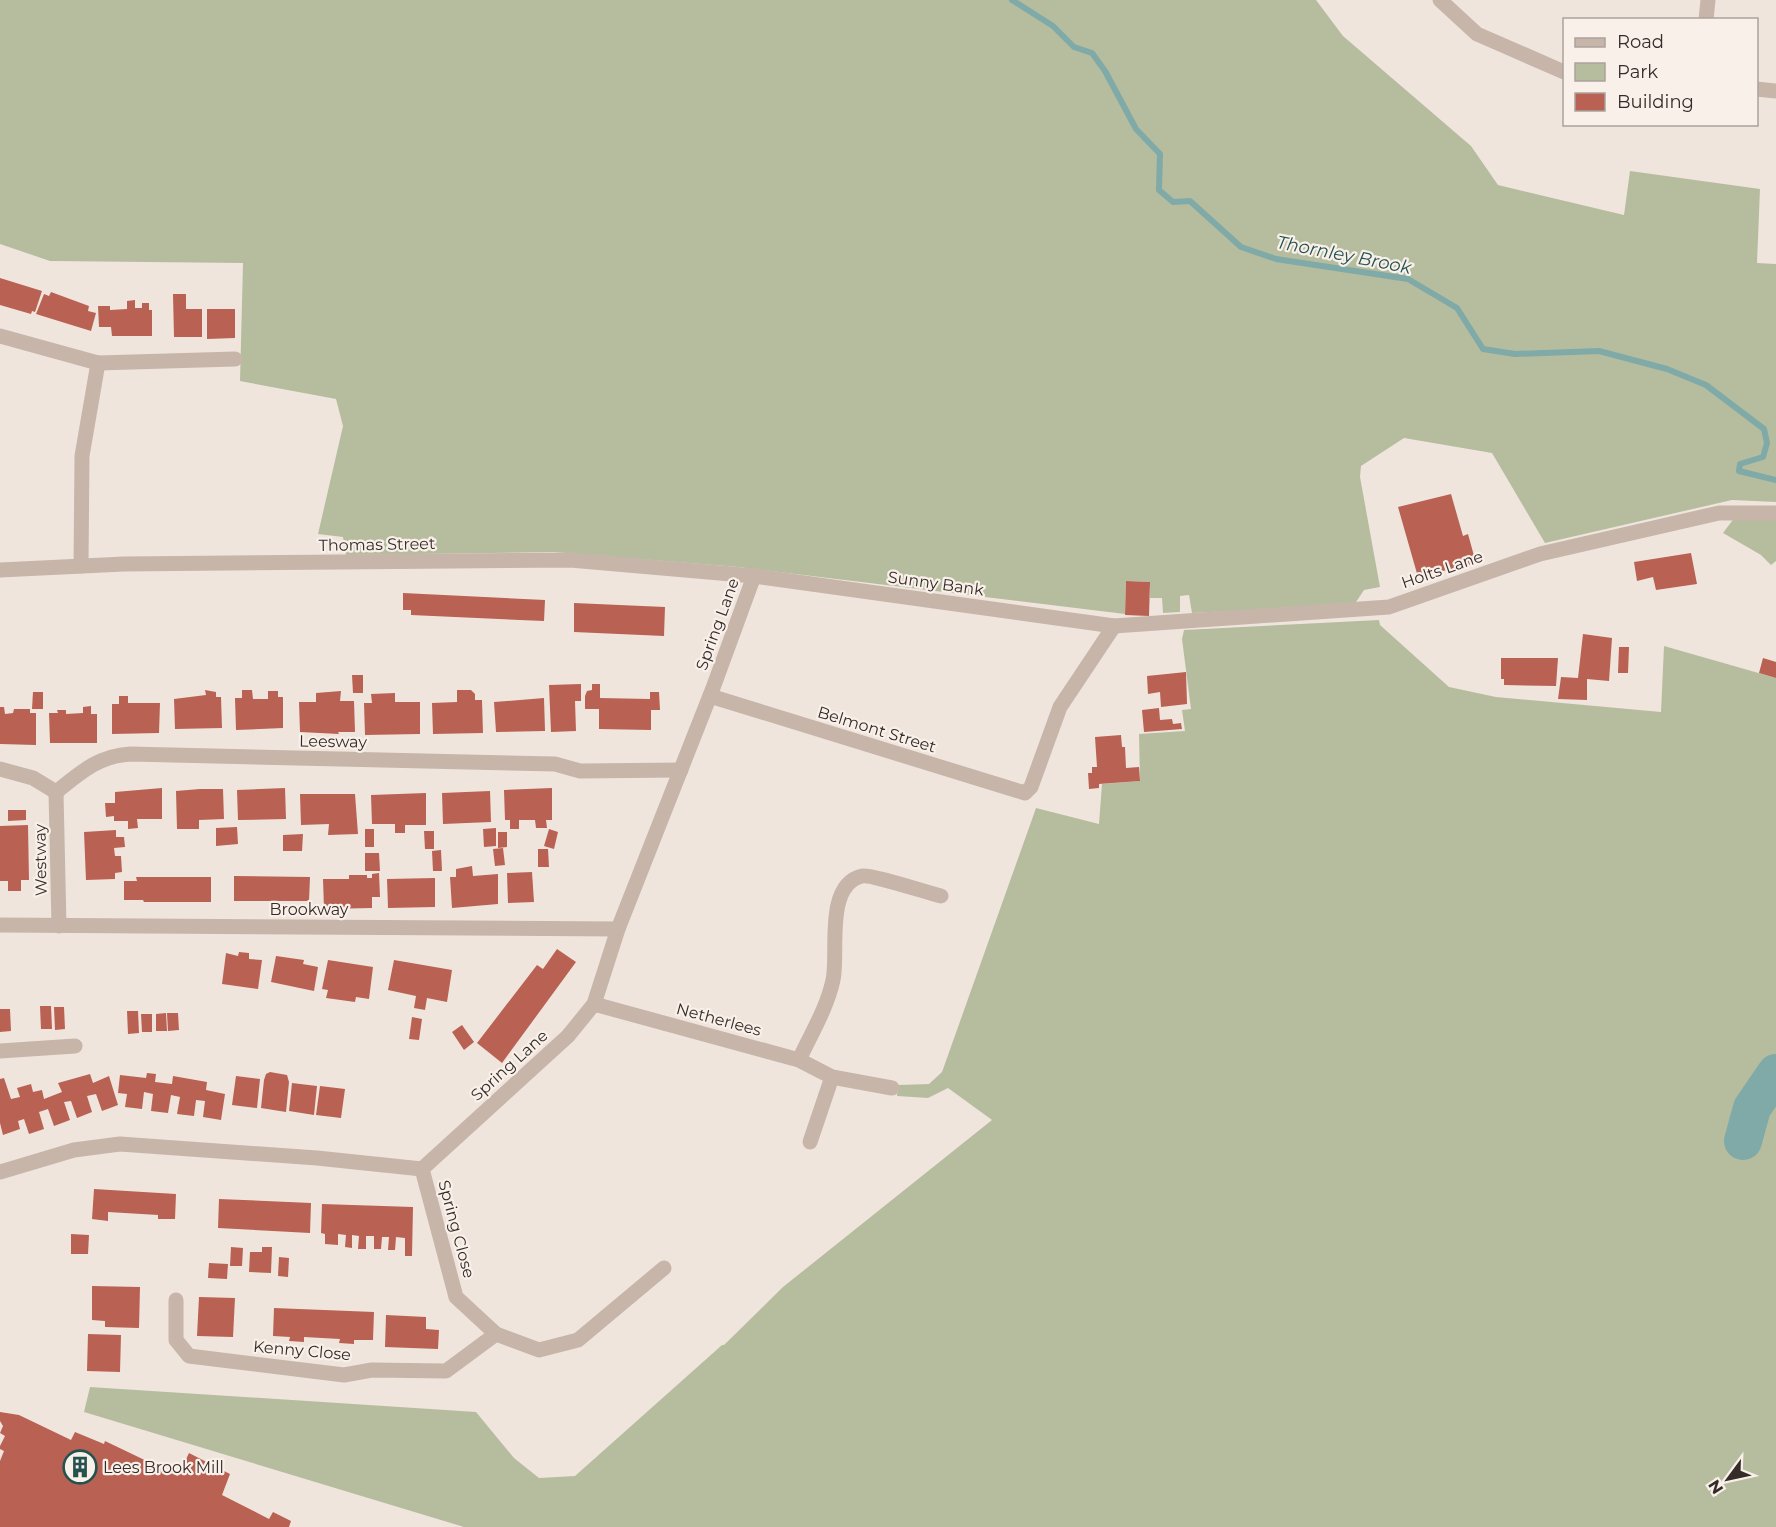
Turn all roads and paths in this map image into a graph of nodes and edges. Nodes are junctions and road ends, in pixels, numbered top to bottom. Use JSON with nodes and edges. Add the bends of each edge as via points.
{"nodes":[{"id":1,"x":1440,"y":0,"type":"edge"},
{"id":2,"x":1708,"y":0,"type":"edge"},
{"id":3,"x":1706,"y":18,"type":"edge"},
{"id":4,"x":1563,"y":72,"type":"edge"},
{"id":5,"x":1758,"y":89,"type":"edge"},
{"id":6,"x":1776,"y":91,"type":"edge"},
{"id":7,"x":0,"y":336,"type":"edge"},
{"id":8,"x":235,"y":359,"type":"dead end"},
{"id":9,"x":98,"y":363,"type":"junction"},
{"id":10,"x":1776,"y":513,"type":"edge"},
{"id":11,"x":81,"y":567,"type":"junction"},
{"id":12,"x":0,"y":570,"type":"edge"},
{"id":13,"x":754,"y":576,"type":"junction"},
{"id":14,"x":1114,"y":626,"type":"junction"},
{"id":15,"x":710,"y":696,"type":"junction"},
{"id":16,"x":0,"y":770,"type":"edge"},
{"id":17,"x":681,"y":770,"type":"junction"},
{"id":18,"x":56,"y":792,"type":"junction"},
{"id":19,"x":941,"y":896,"type":"dead end"},
{"id":20,"x":0,"y":925,"type":"edge"},
{"id":21,"x":59,"y":926,"type":"junction"},
{"id":22,"x":618,"y":929,"type":"junction"},
{"id":23,"x":594,"y":1004,"type":"junction"},
{"id":24,"x":75,"y":1046,"type":"dead end"},
{"id":25,"x":0,"y":1051,"type":"edge"},
{"id":26,"x":799,"y":1060,"type":"junction"},
{"id":27,"x":832,"y":1077,"type":"junction"},
{"id":28,"x":891,"y":1088,"type":"dead end"},
{"id":29,"x":810,"y":1142,"type":"dead end"},
{"id":30,"x":422,"y":1169,"type":"junction"},
{"id":31,"x":0,"y":1172,"type":"edge"},
{"id":32,"x":664,"y":1268,"type":"dead end"},
{"id":33,"x":176,"y":1300,"type":"dead end"},
{"id":34,"x":496,"y":1334,"type":"junction"}],
"edges":[{"from":1,"to":4,"type":"street","via":[[1477,34]]},
{"from":2,"to":3,"type":"street"},
{"from":5,"to":6,"type":"street"},
{"from":7,"to":9,"type":"street"},
{"from":8,"to":9,"type":"street"},
{"from":9,"to":11,"type":"street","via":[[82,456]]},
{"from":10,"to":14,"type":"street","name":"Holts Lane","via":[[1719,513],[1540,554],[1389,607]]},
{"from":11,"to":12,"type":"street","name":"Thomas Street"},
{"from":11,"to":13,"type":"street","name":"Thomas Street","via":[[570,560]]},
{"from":13,"to":14,"type":"street","name":"Sunny Bank"},
{"from":13,"to":15,"type":"street","name":"Spring Lane"},
{"from":14,"to":15,"type":"street","name":"Belmont Street","via":[[1060,707],[1031,787],[1025,793]]},
{"from":15,"to":17,"type":"street","name":"Spring Lane"},
{"from":16,"to":18,"type":"street","via":[[33,778]]},
{"from":17,"to":18,"type":"street","name":"Leesway","via":[[580,771],[555,764],[130,754],[103,759]]},
{"from":17,"to":22,"type":"street","name":"Spring Lane"},
{"from":18,"to":21,"type":"street","name":"Westway"},
{"from":19,"to":26,"type":"street","via":[[864,876],[852,880],[840,897],[834,921],[834,979]]},
{"from":20,"to":21,"type":"street","name":"Brookway"},
{"from":21,"to":22,"type":"street","name":"Brookway"},
{"from":22,"to":23,"type":"street","name":"Spring Lane"},
{"from":23,"to":26,"type":"street","name":"Netherlees"},
{"from":23,"to":30,"type":"street","name":"Spring Lane","via":[[568,1036]]},
{"from":24,"to":25,"type":"street"},
{"from":26,"to":27,"type":"street","name":"Netherlees"},
{"from":27,"to":28,"type":"street","name":"Netherlees"},
{"from":27,"to":29,"type":"street"},
{"from":30,"to":31,"type":"street","via":[[120,1144],[74,1150]]},
{"from":30,"to":34,"type":"street","name":"Spring Close","via":[[456,1297]]},
{"from":32,"to":34,"type":"street","name":"Spring Close","via":[[578,1340],[539,1350]]},
{"from":33,"to":34,"type":"street","name":"Kenny Close","via":[[176,1340],[189,1356],[344,1375],[372,1370],[446,1371]]}]}
